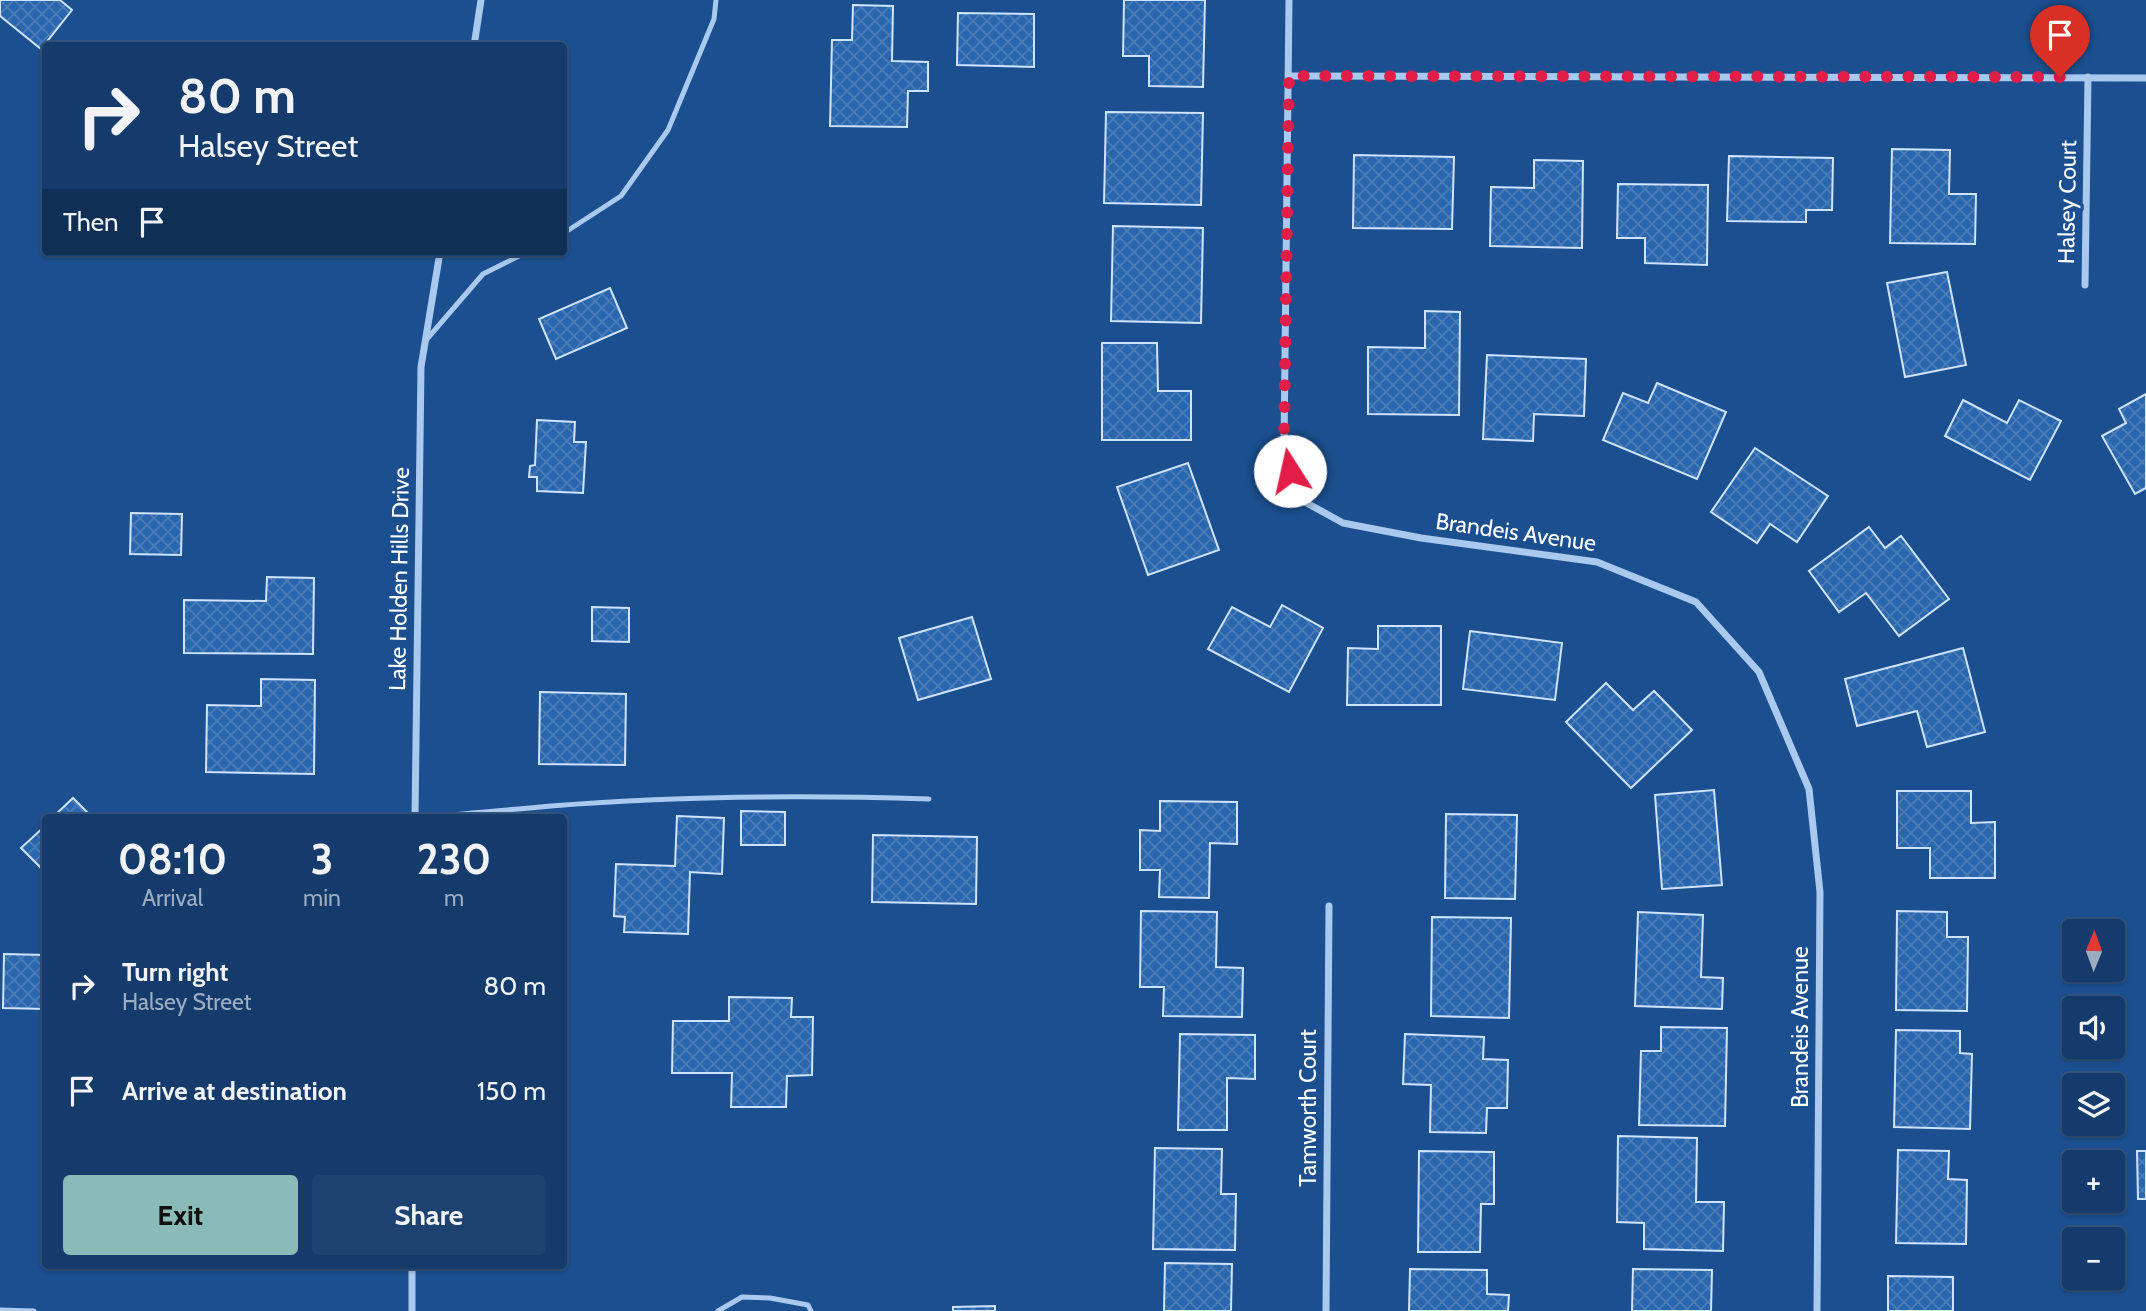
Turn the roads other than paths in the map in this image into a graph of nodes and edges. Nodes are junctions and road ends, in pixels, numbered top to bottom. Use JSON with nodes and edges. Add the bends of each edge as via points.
{"nodes":[{"id":1,"x":481,"y":0,"type":"edge"},
{"id":2,"x":716,"y":0,"type":"edge"},
{"id":3,"x":1289,"y":0,"type":"edge"},
{"id":4,"x":475,"y":42,"type":"edge"},
{"id":5,"x":1289,"y":76,"type":"junction"},
{"id":6,"x":2088,"y":77,"type":"junction"},
{"id":7,"x":2146,"y":78,"type":"edge"},
{"id":8,"x":567,"y":231,"type":"edge"},
{"id":9,"x":439,"y":256,"type":"edge"},
{"id":10,"x":519,"y":256,"type":"edge"},
{"id":11,"x":2085,"y":285,"type":"dead end"},
{"id":12,"x":425,"y":342,"type":"junction"},
{"id":13,"x":929,"y":799,"type":"dead end"},
{"id":14,"x":415,"y":814,"type":"edge"},
{"id":15,"x":468,"y":814,"type":"edge"},
{"id":16,"x":1329,"y":906,"type":"dead end"},
{"id":17,"x":412,"y":1269,"type":"edge"},
{"id":18,"x":0,"y":1310,"type":"edge"},
{"id":19,"x":34,"y":1311,"type":"edge"},
{"id":20,"x":412,"y":1311,"type":"edge"},
{"id":21,"x":718,"y":1311,"type":"edge"},
{"id":22,"x":811,"y":1311,"type":"edge"},
{"id":23,"x":1326,"y":1311,"type":"edge"},
{"id":24,"x":1817,"y":1311,"type":"edge"}],
"edges":[{"from":1,"to":4,"type":"street"},
{"from":2,"to":8,"type":"lane","via":[[714,19],[668,130],[621,196]]},
{"from":3,"to":5,"type":"street","name":"Brandeis Avenue"},
{"from":5,"to":6,"type":"street"},
{"from":5,"to":24,"type":"street","name":"Brandeis Avenue","via":[[1284,445],[1296,497],[1343,523],[1597,562],[1696,602],[1759,672],[1809,789],[1820,892]]},
{"from":6,"to":7,"type":"street"},
{"from":6,"to":11,"type":"street","name":"Halsey Court"},
{"from":9,"to":12,"type":"street","name":"Lake Holden Hills Drive"},
{"from":10,"to":12,"type":"lane","via":[[483,274]]},
{"from":12,"to":14,"type":"street","name":"Lake Holden Hills Drive"},
{"from":13,"to":15,"type":"lane","via":[[696,797]]},
{"from":16,"to":23,"type":"street","name":"Tamworth Court"},
{"from":17,"to":20,"type":"street"},
{"from":18,"to":19,"type":"lane"},
{"from":21,"to":22,"type":"lane","via":[[742,1297],[808,1305]]}]}
